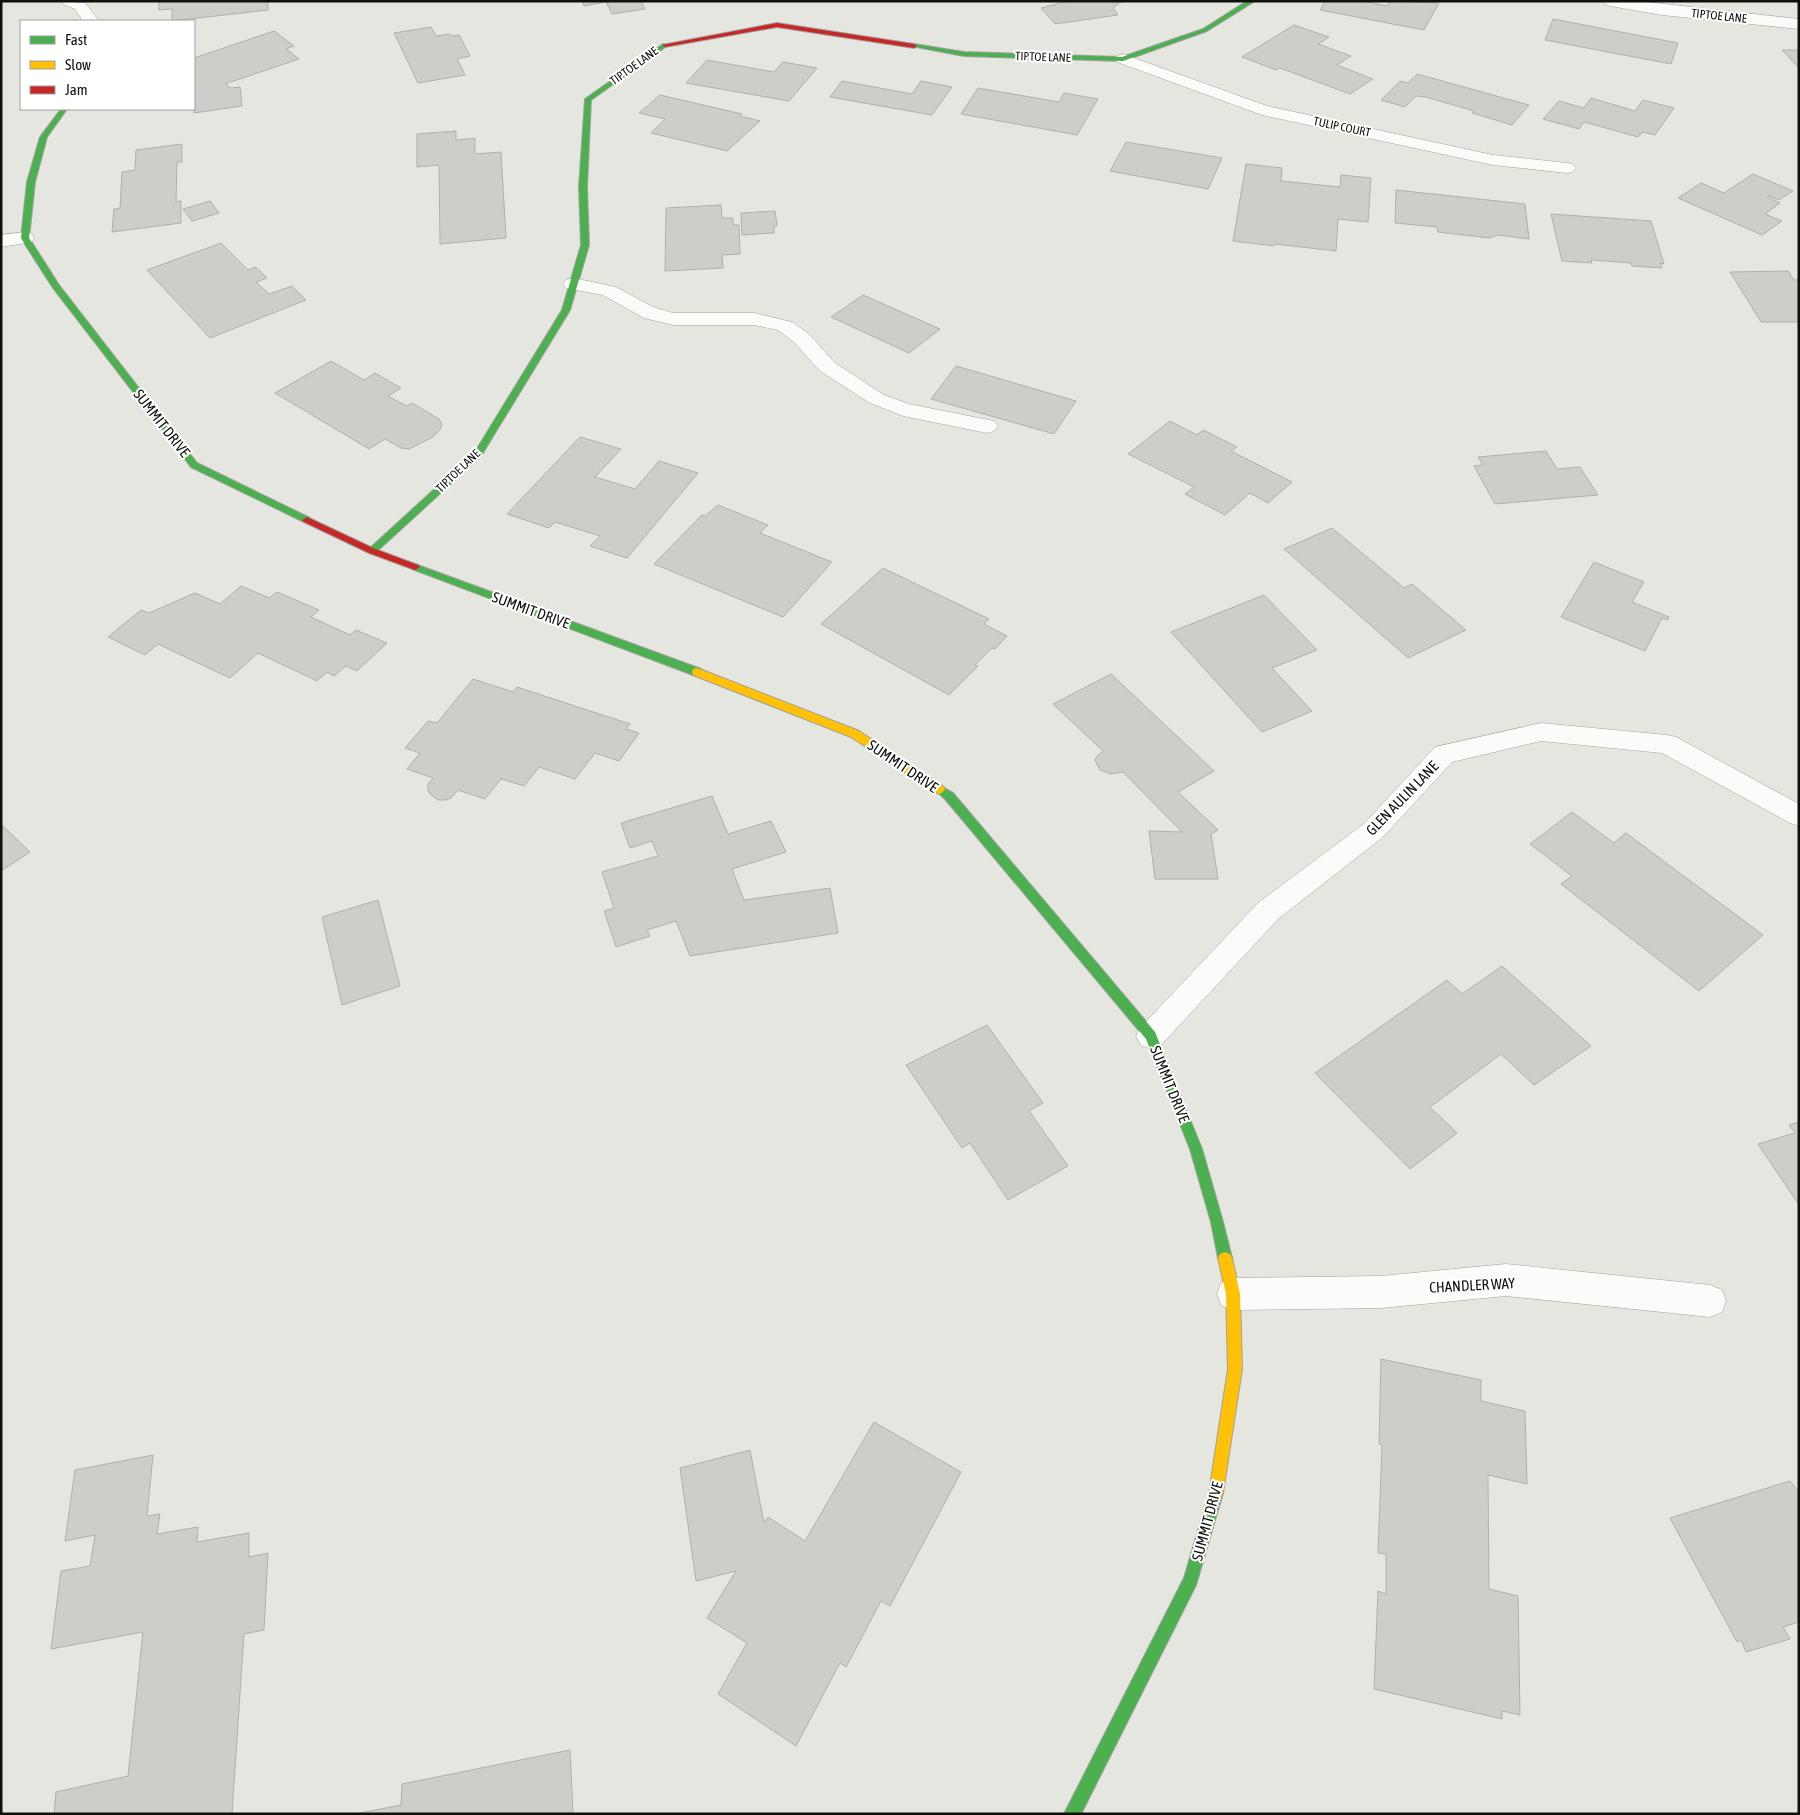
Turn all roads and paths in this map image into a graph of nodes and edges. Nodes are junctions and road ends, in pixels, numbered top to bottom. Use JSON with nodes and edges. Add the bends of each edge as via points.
{"nodes":[{"id":1,"x":68,"y":1,"type":"edge"},
{"id":2,"x":1252,"y":1,"type":"edge"},
{"id":3,"x":1610,"y":1,"type":"edge"},
{"id":4,"x":90,"y":20,"type":"edge"},
{"id":5,"x":1799,"y":24,"type":"edge"},
{"id":6,"x":1123,"y":59,"type":"junction"},
{"id":7,"x":63,"y":110,"type":"edge"},
{"id":8,"x":1567,"y":168,"type":"dead end"},
{"id":9,"x":25,"y":238,"type":"junction"},
{"id":10,"x":1,"y":241,"type":"edge"},
{"id":11,"x":573,"y":284,"type":"junction"},
{"id":12,"x":987,"y":426,"type":"dead end"},
{"id":13,"x":372,"y":551,"type":"junction"},
{"id":14,"x":1799,"y":816,"type":"edge"},
{"id":15,"x":1151,"y":1036,"type":"junction"},
{"id":16,"x":1233,"y":1294,"type":"junction"},
{"id":17,"x":1710,"y":1301,"type":"dead end"},
{"id":18,"x":1072,"y":1814,"type":"edge"}],
"edges":[{"from":1,"to":4,"type":"street","via":[[80,6]]},
{"from":2,"to":6,"type":"street","name":"TIPTOE LANE","via":[[1205,30]]},
{"from":3,"to":5,"type":"street","name":"TIPTOE LANE","via":[[1662,10]]},
{"from":6,"to":8,"type":"street","name":"TULIP COURT","via":[[1262,110],[1493,160]]},
{"from":6,"to":11,"type":"street","name":"TIPTOE LANE","via":[[964,54],[778,25],[662,46],[588,98],[583,187],[585,245]]},
{"from":7,"to":9,"type":"street","via":[[44,137],[31,182]]},
{"from":9,"to":10,"type":"street"},
{"from":9,"to":13,"type":"street","name":"SUMMIT DRIVE","via":[[56,286],[194,465]]},
{"from":11,"to":12,"type":"street","via":[[612,292],[658,316],[682,320],[765,320],[787,327],[806,342],[823,364],[878,400],[921,414],[970,420]]},
{"from":11,"to":13,"type":"street","name":"TIPTOE LANE","via":[[566,310],[478,454]]},
{"from":13,"to":15,"type":"street","name":"SUMMIT DRIVE","via":[[855,734],[949,796]]},
{"from":14,"to":15,"type":"street","name":"GLEN AULIN LANE","via":[[1667,744],[1541,732],[1444,754],[1374,830],[1268,911]]},
{"from":15,"to":16,"type":"street","name":"SUMMIT DRIVE","via":[[1196,1149]]},
{"from":16,"to":17,"type":"street","name":"CHANDLER WAY","via":[[1382,1292],[1506,1280]]},
{"from":16,"to":18,"type":"street","name":"SUMMIT DRIVE","via":[[1235,1369],[1215,1502],[1191,1580]]}]}
